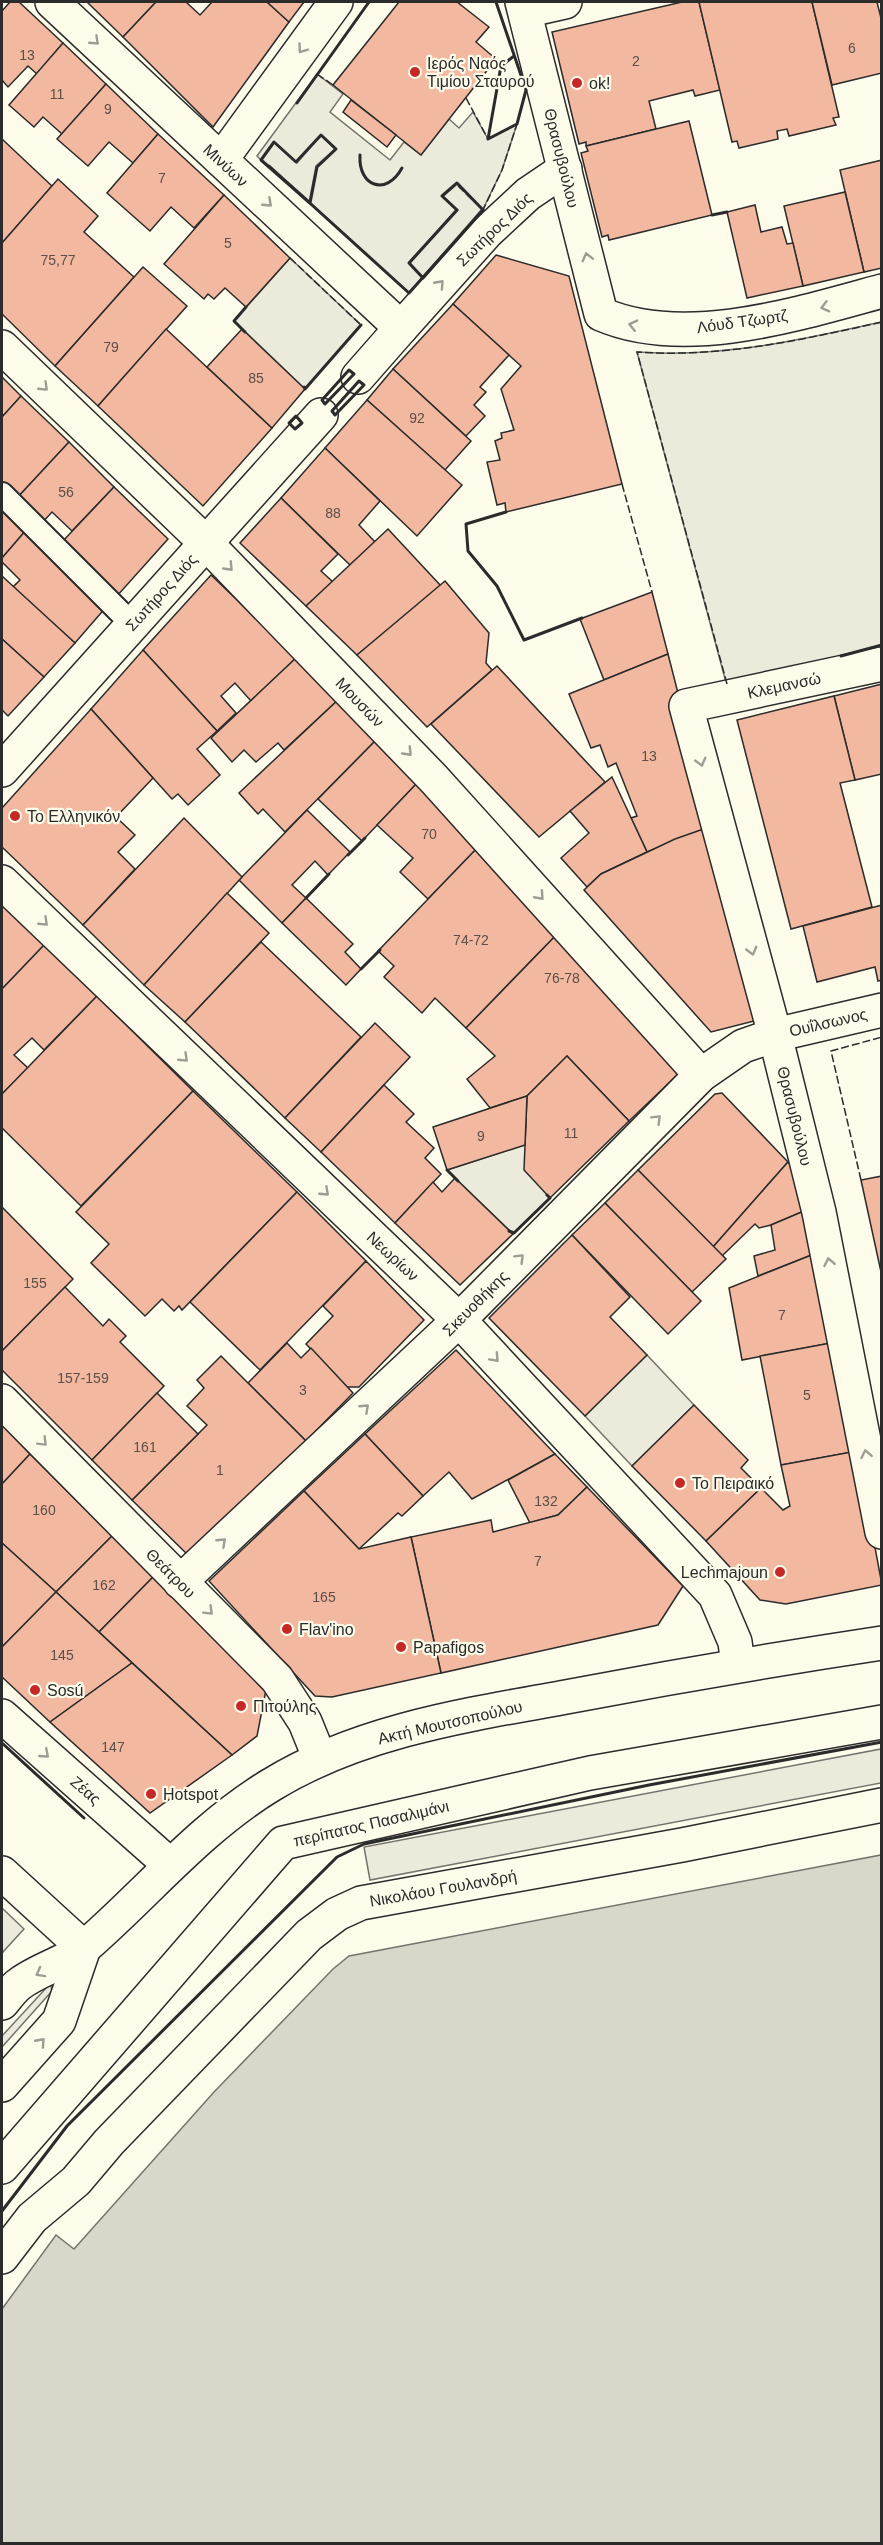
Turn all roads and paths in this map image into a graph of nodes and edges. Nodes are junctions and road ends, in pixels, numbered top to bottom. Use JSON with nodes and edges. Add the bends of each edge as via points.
{"nodes":[{"id":1,"x":52,"y":2,"type":"edge"},
{"id":2,"x":336,"y":2,"type":"edge"},
{"id":3,"x":565,"y":2,"type":"edge"},
{"id":4,"x":524,"y":6,"type":"edge"},
{"id":5,"x":221,"y":160,"type":"junction"},
{"id":6,"x":565,"y":169,"type":"junction"},
{"id":7,"x":882,"y":291,"type":"edge"},
{"id":8,"x":601,"y":314,"type":"joint"},
{"id":9,"x":401,"y":328,"type":"junction"},
{"id":10,"x":2,"y":347,"type":"edge"},
{"id":11,"x":358,"y":377,"type":"dead end"},
{"id":12,"x":321,"y":415,"type":"dead end"},
{"id":13,"x":2,"y":494,"type":"edge"},
{"id":14,"x":206,"y":543,"type":"junction"},
{"id":15,"x":132,"y":624,"type":"junction"},
{"id":16,"x":882,"y":664,"type":"edge"},
{"id":17,"x":686,"y":706,"type":"joint"},
{"id":18,"x":2,"y":770,"type":"edge"},
{"id":19,"x":2,"y":882,"type":"edge"},
{"id":20,"x":882,"y":1010,"type":"edge"},
{"id":21,"x":775,"y":1035,"type":"junction"},
{"id":22,"x":701,"y":1075,"type":"junction"},
{"id":23,"x":459,"y":1320,"type":"junction"},
{"id":24,"x":2,"y":1401,"type":"edge"},
{"id":25,"x":882,"y":1532,"type":"edge"},
{"id":26,"x":180,"y":1582,"type":"junction"},
{"id":27,"x":882,"y":1642,"type":"edge"},
{"id":28,"x":738,"y":1665,"type":"junction"},
{"id":29,"x":2,"y":1716,"type":"edge"},
{"id":30,"x":882,"y":1722,"type":"edge"},
{"id":31,"x":320,"y":1759,"type":"junction"},
{"id":32,"x":882,"y":1806,"type":"edge"},
{"id":33,"x":170,"y":1865,"type":"junction"},
{"id":34,"x":2,"y":1873,"type":"edge"},
{"id":35,"x":84,"y":1948,"type":"junction"},
{"id":36,"x":2,"y":2003,"type":"edge"},
{"id":37,"x":2,"y":2085,"type":"edge"},
{"id":38,"x":2,"y":2167,"type":"edge"},
{"id":39,"x":2,"y":2257,"type":"edge"}],
"edges":[{"from":1,"to":5,"type":"street","name":"Μινύων","one_way":true},
{"from":2,"to":5,"type":"street","one_way":true},
{"from":3,"to":4,"type":"street"},
{"from":4,"to":6,"type":"street","name":"Θρασυβούλου"},
{"from":5,"to":9,"type":"street","name":"Μινύων","one_way":true},
{"from":8,"to":6,"type":"street","name":"Θρασυβούλου","one_way":true},
{"from":9,"to":6,"type":"street","name":"Σωτήρος Διός","one_way":true,"via":[[487,232],[523,198]]},
{"from":7,"to":8,"type":"street","name":"Λόυδ Τζωρτζ","one_way":true,"via":[[806,312],[694,329],[646,328]]},
{"from":9,"to":11,"type":"street","name":"Σωτήρος Διός"},
{"from":10,"to":14,"type":"street","name":"Μουσών","one_way":true},
{"from":12,"to":14,"type":"street","name":"Σωτήρος Διός"},
{"from":13,"to":15,"type":"lane"},
{"from":14,"to":15,"type":"street","name":"Σωτήρος Διός"},
{"from":14,"to":22,"type":"street","name":"Μουσών","one_way":true,"via":[[434,779]]},
{"from":15,"to":18,"type":"street","name":"Σωτήρος Διός"},
{"from":16,"to":17,"type":"street","name":"Κλεμανσώ"},
{"from":17,"to":21,"type":"street","name":"Θρασυβούλου","one_way":true},
{"from":19,"to":23,"type":"street","name":"Νεωρίων","one_way":true},
{"from":20,"to":21,"type":"street","name":"Ουΐλσωνος"},
{"from":21,"to":22,"type":"street","name":"Σκευοθήκης","via":[[743,1046]]},
{"from":25,"to":21,"type":"street","name":"Θρασυβούλου","one_way":true,"via":[[819,1212]]},
{"from":23,"to":22,"type":"street","name":"Σκευοθήκης","one_way":true},
{"from":26,"to":23,"type":"street","name":"Σκευοθήκης","one_way":true},
{"from":23,"to":28,"type":"street","name":"Νεωρίων","one_way":true,"via":[[715,1594],[735,1642]]},
{"from":24,"to":26,"type":"street","name":"Θεάτρου","one_way":true},
{"from":26,"to":31,"type":"street","name":"Θεάτρου","one_way":true,"via":[[277,1679],[305,1722]]},
{"from":27,"to":28,"type":"street","name":"Ακτή Μουτσοπούλου"},
{"from":28,"to":31,"type":"street","name":"Ακτή Μουτσοπούλου","via":[[513,1706],[389,1734]]},
{"from":29,"to":33,"type":"street","name":"Ζέας","one_way":true},
{"from":30,"to":38,"type":"street","name":"περίπατος Πασαλιμάνι","via":[[590,1773],[283,1843]]},
{"from":31,"to":33,"type":"street","name":"Ακτή Μουτσοπούλου","via":[[237,1808]]},
{"from":32,"to":39,"type":"street","name":"Νικολάου Γουλανδρή","via":[[361,1903],[337,1914],[277,1966],[76,2181],[32,2218]]},
{"from":33,"to":35,"type":"street","name":"Ακτή Μουτσοπούλου"},
{"from":34,"to":35,"type":"street"},
{"from":35,"to":36,"type":"street","one_way":true,"via":[[19,1984]]},
{"from":37,"to":35,"type":"street","one_way":true,"via":[[59,2021]]}]}
